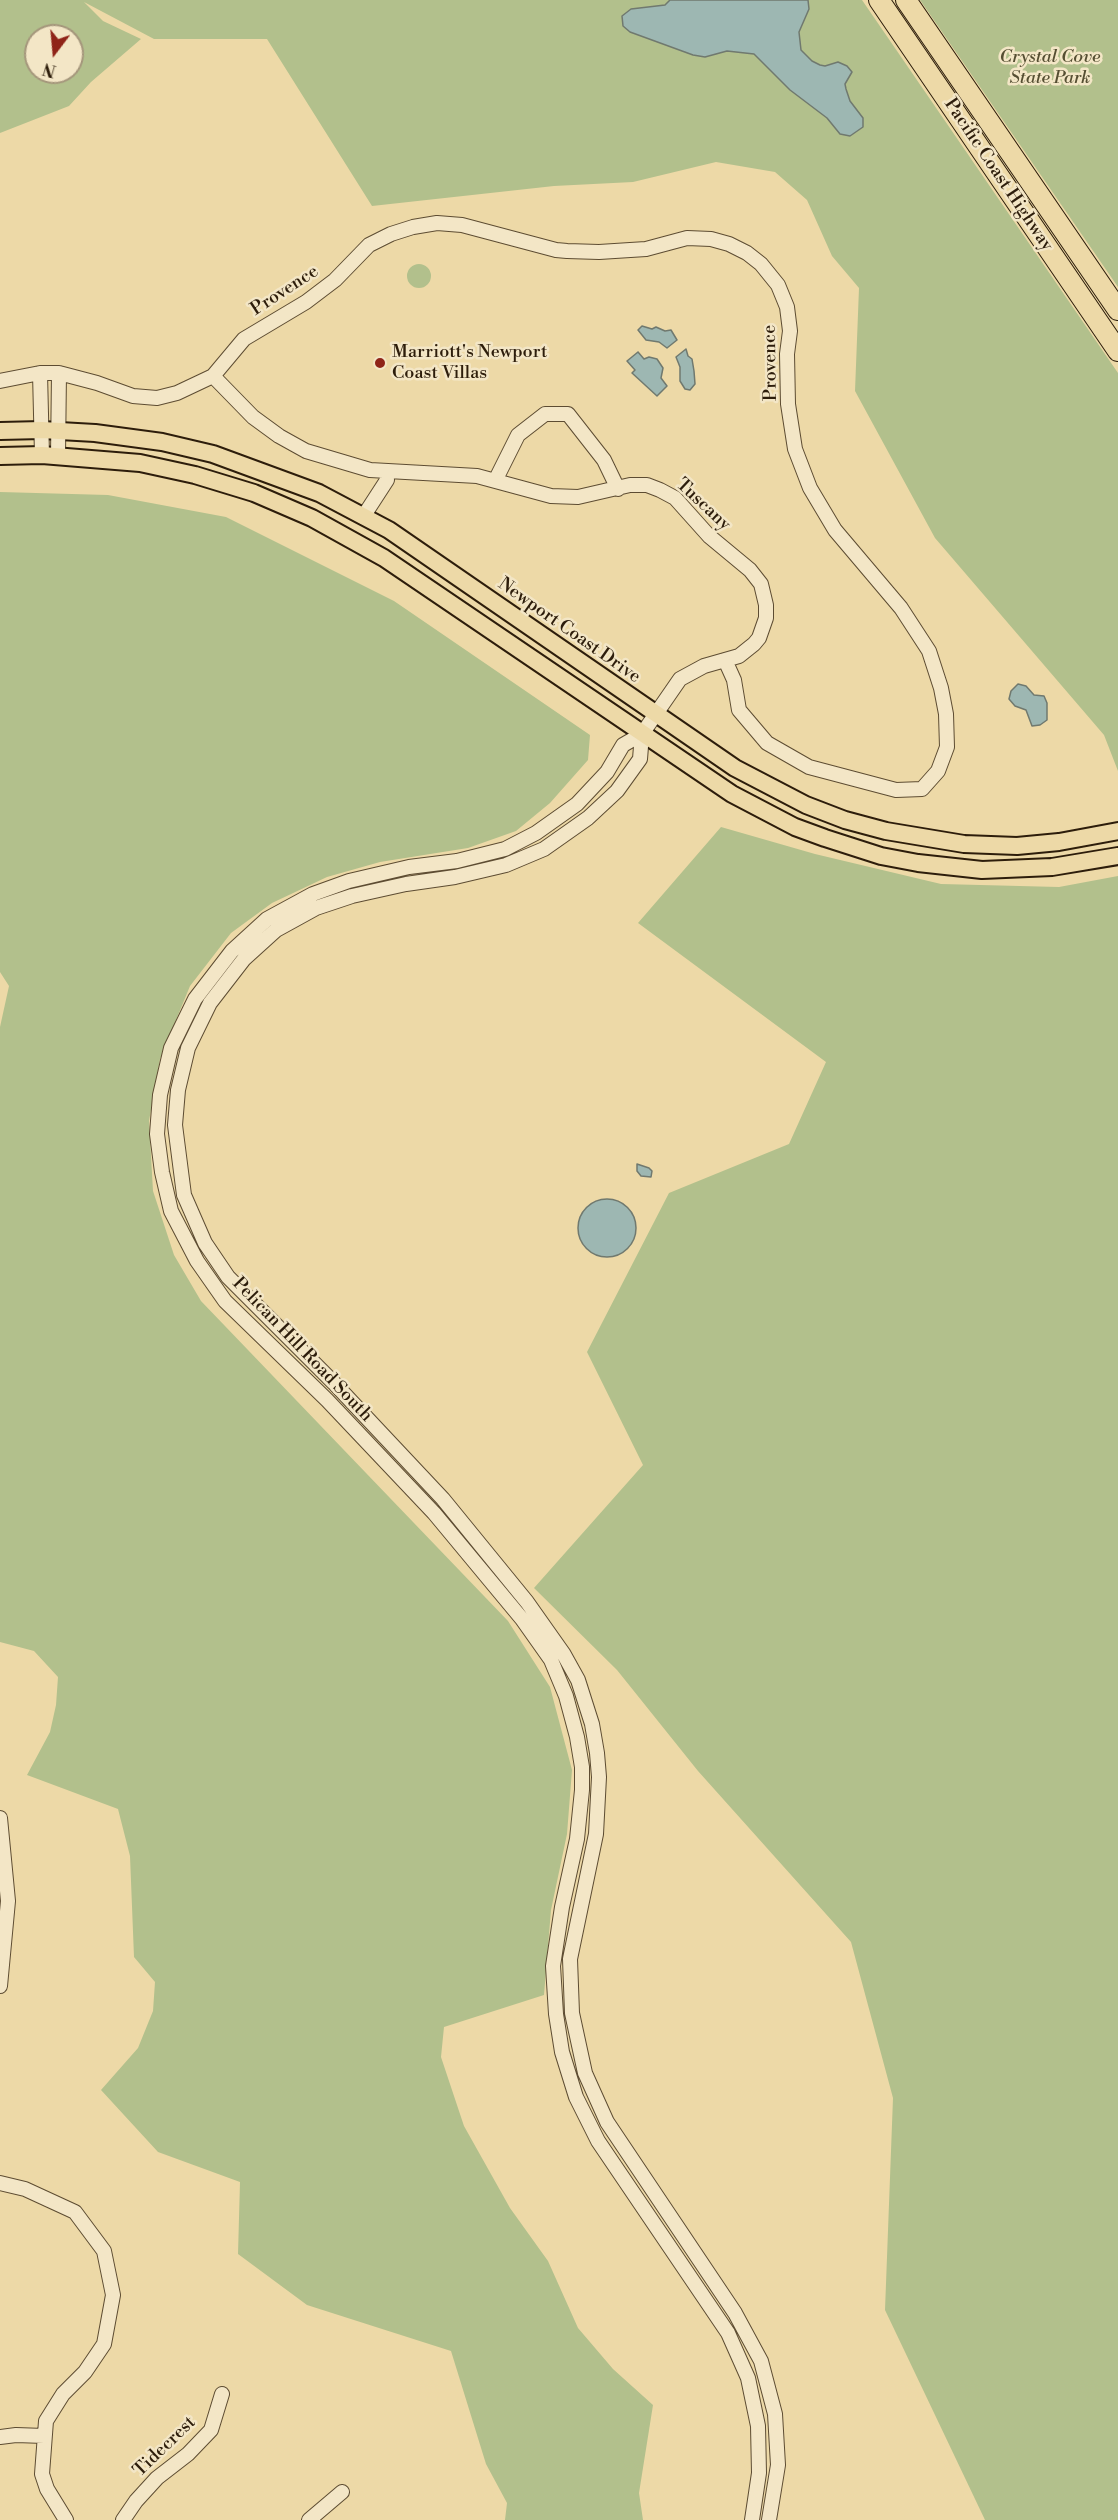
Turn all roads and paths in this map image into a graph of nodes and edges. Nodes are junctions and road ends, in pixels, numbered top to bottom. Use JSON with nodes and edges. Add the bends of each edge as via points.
{"nodes":[{"id":1,"x":879,"y":0,"type":"edge"},
{"id":2,"x":906,"y":0,"type":"edge"},
{"id":3,"x":1118,"y":310,"type":"edge"},
{"id":4,"x":1118,"y":351,"type":"edge"},
{"id":5,"x":40,"y":373,"type":"junction"},
{"id":6,"x":59,"y":373,"type":"junction"},
{"id":7,"x":213,"y":376,"type":"junction"},
{"id":8,"x":0,"y":381,"type":"edge"},
{"id":9,"x":50,"y":430,"type":"junction"},
{"id":10,"x":0,"y":431,"type":"edge"},
{"id":11,"x":50,"y":455,"type":"junction"},
{"id":12,"x":0,"y":456,"type":"edge"},
{"id":13,"x":386,"y":471,"type":"junction"},
{"id":14,"x":496,"y":479,"type":"junction"},
{"id":15,"x":618,"y":489,"type":"junction"},
{"id":16,"x":363,"y":517,"type":"junction"},
{"id":17,"x":724,"y":660,"type":"junction"},
{"id":18,"x":657,"y":714,"type":"junction"},
{"id":19,"x":642,"y":734,"type":"junction"},
{"id":20,"x":1118,"y":831,"type":"edge"},
{"id":21,"x":1118,"y":856,"type":"edge"},
{"id":22,"x":349,"y":880,"type":"junction"},
{"id":23,"x":352,"y":896,"type":"junction"},
{"id":24,"x":497,"y":1565,"type":"junction"},
{"id":25,"x":485,"y":1575,"type":"junction"},
{"id":26,"x":557,"y":1656,"type":"junction"},
{"id":27,"x":0,"y":1818,"type":"edge"},
{"id":28,"x":0,"y":1986,"type":"edge"},
{"id":29,"x":571,"y":1994,"type":"junction"},
{"id":30,"x":554,"y":1995,"type":"junction"},
{"id":31,"x":572,"y":2013,"type":"junction"},
{"id":32,"x":556,"y":2014,"type":"junction"},
{"id":33,"x":0,"y":2183,"type":"edge"},
{"id":34,"x":689,"y":2245,"type":"junction"},
{"id":35,"x":676,"y":2254,"type":"junction"},
{"id":36,"x":222,"y":2394,"type":"dead end"},
{"id":37,"x":44,"y":2436,"type":"junction"},
{"id":38,"x":0,"y":2437,"type":"edge"},
{"id":39,"x":342,"y":2492,"type":"dead end"},
{"id":40,"x":66,"y":2520,"type":"edge"},
{"id":41,"x":123,"y":2520,"type":"edge"},
{"id":42,"x":309,"y":2520,"type":"edge"},
{"id":43,"x":752,"y":2520,"type":"edge"},
{"id":44,"x":769,"y":2520,"type":"edge"}],
"edges":[{"from":1,"to":4,"type":"highway","name":"Pacific Coast Highway"},
{"from":2,"to":3,"type":"highway","name":"Pacific Coast Highway"},
{"from":5,"to":6,"type":"street","name":"Provence"},
{"from":5,"to":8,"type":"street","name":"Provence"},
{"from":5,"to":9,"type":"street"},
{"from":6,"to":7,"type":"street","name":"Provence","via":[[133,396],[157,398]]},
{"from":6,"to":9,"type":"street"},
{"from":7,"to":13,"type":"street","name":"Tuscany","via":[[253,417],[306,451]]},
{"from":7,"to":17,"type":"street","name":"Provence","via":[[244,339],[306,302],[335,280],[369,245],[413,227],[437,223],[462,225],[556,250],[599,252],[711,238],[747,253],[778,285],[787,307],[788,404],[795,449],[810,488],[835,530],[901,608],[930,651],[946,714],[947,747],[938,771],[922,789],[896,790],[809,767],[767,743],[739,710],[734,680]]},
{"from":9,"to":10,"type":"main road","name":"Newport Coast Drive"},
{"from":9,"to":11,"type":"street"},
{"from":9,"to":16,"type":"main road","name":"Newport Coast Drive","via":[[95,432],[213,454],[319,493]]},
{"from":11,"to":12,"type":"main road"},
{"from":11,"to":19,"type":"main road","via":[[140,463],[195,475],[255,492],[312,518],[384,558]]},
{"from":13,"to":14,"type":"street","name":"Tuscany"},
{"from":13,"to":16,"type":"street","via":[[387,480]]},
{"from":14,"to":15,"type":"street","name":"Tuscany","via":[[551,496],[579,497]]},
{"from":14,"to":15,"type":"street","via":[[518,435],[544,414],[568,414],[604,460]]},
{"from":15,"to":17,"type":"street","name":"Tuscany","via":[[647,485],[675,498],[761,584],[766,618],[759,638],[739,656]]},
{"from":16,"to":18,"type":"main road","name":"Newport Coast Drive","via":[[426,555]]},
{"from":17,"to":18,"type":"street","name":"Tuscany","via":[[680,680]]},
{"from":18,"to":19,"type":"street","name":"Pelican Hill Road South"},
{"from":18,"to":20,"type":"main road","name":"Newport Coast Drive","via":[[767,786],[806,805],[886,831],[964,844],[1017,846]]},
{"from":19,"to":21,"type":"main road","via":[[755,807],[795,827],[881,856],[982,870],[1052,867]]},
{"from":19,"to":22,"type":"street","name":"Pelican Hill Road South","via":[[623,745],[606,772],[577,804],[505,849]]},
{"from":19,"to":23,"type":"street","name":"Pelican Hill Road South","via":[[640,759],[617,791],[588,818],[544,849],[506,865]]},
{"from":22,"to":23,"type":"street"},
{"from":22,"to":25,"type":"street","name":"Pelican Hill Road South","via":[[267,919],[232,951],[195,999],[171,1048],[160,1095],[157,1134],[162,1172],[171,1211],[197,1262],[225,1301],[327,1400]]},
{"from":23,"to":24,"type":"street","name":"Pelican Hill Road South","via":[[316,908],[276,930],[244,959],[210,1004],[188,1048],[178,1090],[175,1125],[184,1195],[205,1243],[228,1277],[443,1499]]},
{"from":24,"to":25,"type":"street"},
{"from":24,"to":26,"type":"street","name":"Pelican Hill Road South","via":[[527,1602]]},
{"from":25,"to":26,"type":"street","name":"Pelican Hill Road South"},
{"from":26,"to":29,"type":"street","name":"Pelican Hill Road South","via":[[578,1680],[592,1724],[599,1777],[596,1834],[570,1959]]},
{"from":26,"to":30,"type":"street","via":[[577,1737],[582,1790],[577,1839],[553,1966]]},
{"from":27,"to":28,"type":"street","via":[[8,1901]]},
{"from":29,"to":30,"type":"street"},
{"from":29,"to":31,"type":"street","name":"Pelican Hill Road South"},
{"from":30,"to":32,"type":"street"},
{"from":31,"to":32,"type":"street"},
{"from":31,"to":34,"type":"street","name":"Pelican Hill Road South","via":[[585,2073],[607,2122]]},
{"from":32,"to":35,"type":"street","via":[[562,2052],[576,2097],[598,2141]]},
{"from":33,"to":37,"type":"street","via":[[25,2189],[75,2212],[105,2252],[113,2295],[104,2344],[85,2372],[63,2394],[46,2421]]},
{"from":34,"to":35,"type":"street"},
{"from":34,"to":44,"type":"street","name":"Pelican Hill Road South","via":[[735,2313],[761,2361],[776,2424],[778,2465]]},
{"from":35,"to":43,"type":"street","via":[[728,2333],[748,2378],[758,2426],[759,2473]]},
{"from":36,"to":41,"type":"street","name":"Tidecrest","via":[[211,2430],[157,2478]]},
{"from":37,"to":38,"type":"street"},
{"from":37,"to":40,"type":"street","via":[[42,2474]]},
{"from":39,"to":42,"type":"street"}]}
